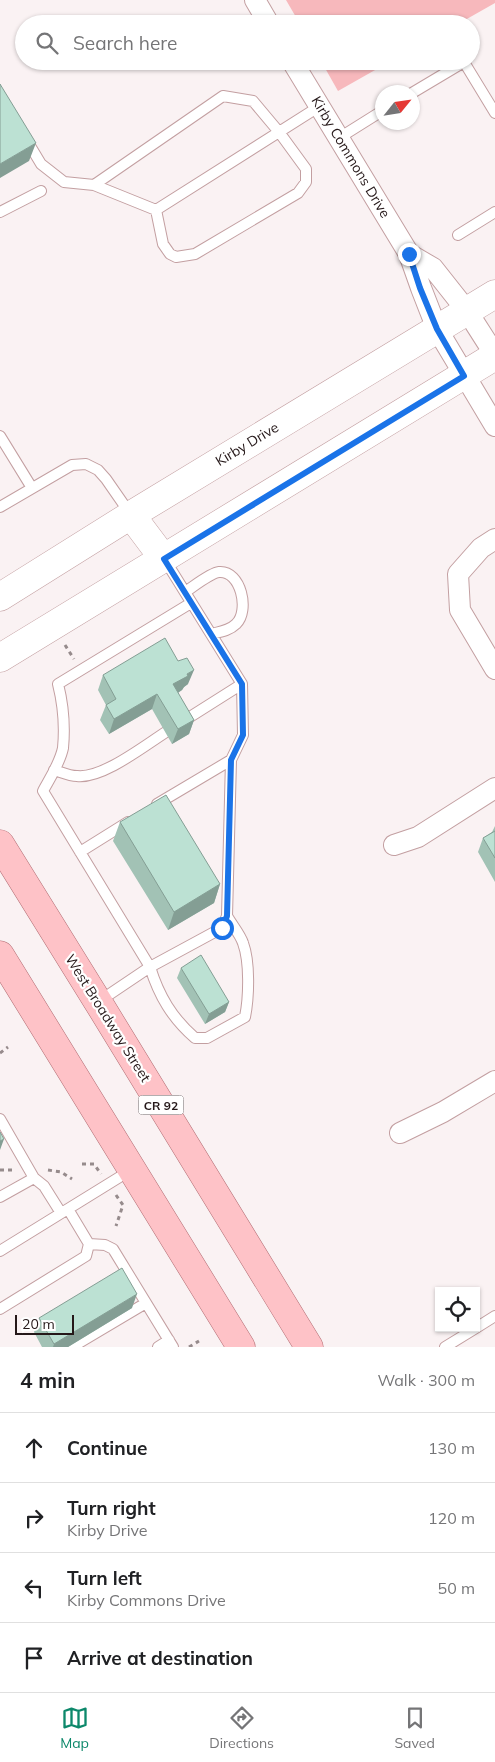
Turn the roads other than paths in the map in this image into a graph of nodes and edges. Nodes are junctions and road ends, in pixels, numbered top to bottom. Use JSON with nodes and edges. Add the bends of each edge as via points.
{"nodes":[{"id":1,"x":255,"y":0,"type":"edge"},
{"id":2,"x":264,"y":15,"type":"edge"},
{"id":3,"x":298,"y":70,"type":"edge"},
{"id":4,"x":451,"y":70,"type":"edge"},
{"id":5,"x":469,"y":70,"type":"edge"},
{"id":6,"x":420,"y":88,"type":"edge"},
{"id":7,"x":320,"y":106,"type":"junction"},
{"id":8,"x":495,"y":113,"type":"edge"},
{"id":9,"x":375,"y":115,"type":"edge"},
{"id":10,"x":20,"y":130,"type":"edge"},
{"id":11,"x":279,"y":132,"type":"junction"},
{"id":12,"x":339,"y":138,"type":"junction"},
{"id":13,"x":94,"y":185,"type":"junction"},
{"id":14,"x":41,"y":191,"type":"dead end"},
{"id":15,"x":156,"y":210,"type":"junction"},
{"id":16,"x":0,"y":212,"type":"edge"},
{"id":17,"x":495,"y":212,"type":"edge"},
{"id":18,"x":458,"y":235,"type":"dead end"},
{"id":19,"x":409,"y":254,"type":"junction"},
{"id":20,"x":495,"y":294,"type":"edge"},
{"id":21,"x":467,"y":311,"type":"junction"},
{"id":22,"x":437,"y":329,"type":"junction"},
{"id":23,"x":495,"y":356,"type":"edge"},
{"id":24,"x":464,"y":376,"type":"junction"},
{"id":25,"x":495,"y":426,"type":"edge"},
{"id":26,"x":0,"y":436,"type":"edge"},
{"id":27,"x":32,"y":488,"type":"junction"},
{"id":28,"x":0,"y":507,"type":"edge"},
{"id":29,"x":131,"y":515,"type":"junction"},
{"id":30,"x":495,"y":539,"type":"edge"},
{"id":31,"x":164,"y":559,"type":"junction"},
{"id":32,"x":185,"y":592,"type":"junction"},
{"id":33,"x":0,"y":597,"type":"edge"},
{"id":34,"x":191,"y":603,"type":"junction"},
{"id":35,"x":211,"y":634,"type":"junction"},
{"id":36,"x":0,"y":658,"type":"edge"},
{"id":37,"x":495,"y":669,"type":"edge"},
{"id":38,"x":242,"y":684,"type":"junction"},
{"id":39,"x":182,"y":722,"type":"edge"},
{"id":40,"x":166,"y":732,"type":"dead end"},
{"id":41,"x":231,"y":760,"type":"junction"},
{"id":42,"x":54,"y":770,"type":"junction"},
{"id":43,"x":495,"y":788,"type":"edge"},
{"id":44,"x":0,"y":844,"type":"edge"},
{"id":45,"x":394,"y":845,"type":"dead end"},
{"id":46,"x":80,"y":852,"type":"junction"},
{"id":47,"x":227,"y":916,"type":"junction"},
{"id":48,"x":0,"y":955,"type":"edge"},
{"id":49,"x":150,"y":967,"type":"junction"},
{"id":50,"x":98,"y":1002,"type":"junction"},
{"id":51,"x":495,"y":1081,"type":"edge"},
{"id":52,"x":0,"y":1119,"type":"edge"},
{"id":53,"x":400,"y":1133,"type":"dead end"},
{"id":54,"x":131,"y":1169,"type":"junction"},
{"id":55,"x":34,"y":1178,"type":"junction"},
{"id":56,"x":0,"y":1197,"type":"edge"},
{"id":57,"x":64,"y":1211,"type":"junction"},
{"id":58,"x":89,"y":1244,"type":"junction"},
{"id":59,"x":0,"y":1251,"type":"edge"},
{"id":60,"x":146,"y":1303,"type":"junction"},
{"id":61,"x":0,"y":1309,"type":"edge"},
{"id":62,"x":495,"y":1316,"type":"edge"},
{"id":63,"x":480,"y":1325,"type":"edge"},
{"id":64,"x":469,"y":1332,"type":"edge"},
{"id":65,"x":171,"y":1344,"type":"edge"},
{"id":66,"x":72,"y":1347,"type":"edge"},
{"id":67,"x":158,"y":1347,"type":"edge"},
{"id":68,"x":241,"y":1347,"type":"edge"},
{"id":69,"x":308,"y":1347,"type":"edge"},
{"id":70,"x":445,"y":1347,"type":"edge"}],
"edges":[{"from":1,"to":2,"type":"street"},
{"from":3,"to":7,"type":"street","name":"Kirby Commons Drive"},
{"from":4,"to":6,"type":"lane"},
{"from":5,"to":8,"type":"lane"},
{"from":7,"to":11,"type":"lane"},
{"from":7,"to":12,"type":"street","name":"Kirby Commons Drive"},
{"from":9,"to":12,"type":"lane"},
{"from":10,"to":13,"type":"lane","via":[[41,164],[64,182]]},
{"from":11,"to":13,"type":"lane","via":[[252,101],[223,96]]},
{"from":11,"to":15,"type":"lane"},
{"from":11,"to":15,"type":"lane","via":[[306,169],[306,182],[298,193],[195,254],[176,257],[163,244]]},
{"from":12,"to":19,"type":"street","name":"Kirby Commons Drive"},
{"from":13,"to":15,"type":"lane"},
{"from":14,"to":16,"type":"lane"},
{"from":17,"to":18,"type":"lane"},
{"from":19,"to":21,"type":"street","name":"Kirby Commons Drive","via":[[433,268]]},
{"from":19,"to":22,"type":"street","name":"Kirby Commons Drive"},
{"from":20,"to":21,"type":"main road","name":"Kirby Drive"},
{"from":21,"to":22,"type":"main road","name":"Kirby Drive"},
{"from":21,"to":23,"type":"street","name":"Kirby Commons Drive"},
{"from":22,"to":24,"type":"street","name":"Kirby Commons Drive"},
{"from":22,"to":29,"type":"main road","name":"Kirby Drive"},
{"from":23,"to":24,"type":"main road"},
{"from":24,"to":25,"type":"street","name":"Kirby Commons Drive"},
{"from":24,"to":31,"type":"main road"},
{"from":26,"to":27,"type":"lane"},
{"from":27,"to":28,"type":"lane"},
{"from":27,"to":29,"type":"lane","via":[[72,465],[86,464],[106,479]]},
{"from":29,"to":31,"type":"main road"},
{"from":29,"to":33,"type":"main road","name":"Kirby Drive"},
{"from":30,"to":37,"type":"street","via":[[481,548],[458,574],[460,610]]},
{"from":31,"to":32,"type":"lane"},
{"from":31,"to":36,"type":"main road"},
{"from":32,"to":34,"type":"lane"},
{"from":32,"to":35,"type":"lane","via":[[220,572],[230,575],[239,586],[241,617],[227,630]]},
{"from":34,"to":35,"type":"lane"},
{"from":34,"to":42,"type":"lane","via":[[58,684],[62,699],[63,749]]},
{"from":35,"to":38,"type":"lane"},
{"from":38,"to":39,"type":"lane"},
{"from":38,"to":41,"type":"lane","via":[[243,735]]},
{"from":40,"to":42,"type":"lane","via":[[108,769],[94,774],[77,776]]},
{"from":41,"to":46,"type":"lane"},
{"from":41,"to":47,"type":"lane"},
{"from":42,"to":46,"type":"lane","via":[[43,791]]},
{"from":43,"to":45,"type":"street","via":[[418,837]]},
{"from":44,"to":50,"type":"main road","name":"West Broadway Street","number":"CR 92"},
{"from":46,"to":49,"type":"lane"},
{"from":47,"to":49,"type":"lane","via":[[222,928]]},
{"from":47,"to":49,"type":"lane","via":[[243,943],[245,953],[245,1017],[208,1038],[194,1038],[178,1023],[156,988]]},
{"from":48,"to":54,"type":"main road"},
{"from":49,"to":50,"type":"lane"},
{"from":50,"to":69,"type":"main road","name":"West Broadway Street","number":"CR 92"},
{"from":51,"to":53,"type":"street"},
{"from":52,"to":55,"type":"lane"},
{"from":54,"to":57,"type":"lane"},
{"from":54,"to":68,"type":"main road"},
{"from":55,"to":56,"type":"lane"},
{"from":55,"to":57,"type":"lane"},
{"from":57,"to":58,"type":"lane"},
{"from":57,"to":59,"type":"lane"},
{"from":58,"to":60,"type":"lane","via":[[113,1249]]},
{"from":58,"to":61,"type":"lane","via":[[86,1256]]},
{"from":60,"to":65,"type":"lane"},
{"from":60,"to":66,"type":"lane"},
{"from":62,"to":63,"type":"lane"},
{"from":64,"to":70,"type":"lane"},
{"from":65,"to":67,"type":"lane"}]}
